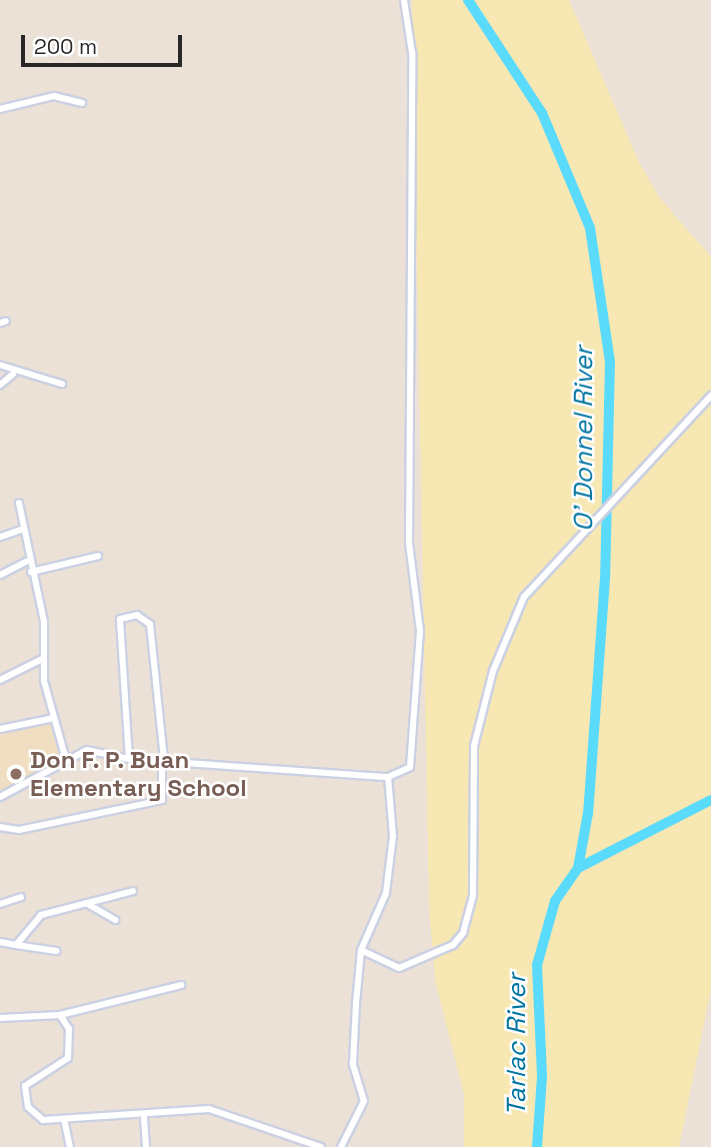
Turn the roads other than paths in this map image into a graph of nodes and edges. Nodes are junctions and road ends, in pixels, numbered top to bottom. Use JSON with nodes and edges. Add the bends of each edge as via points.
{"nodes":[{"id":1,"x":404,"y":0,"type":"edge"},
{"id":2,"x":82,"y":103,"type":"dead end"},
{"id":3,"x":0,"y":109,"type":"edge"},
{"id":4,"x":0,"y":365,"type":"edge"},
{"id":5,"x":13,"y":374,"type":"junction"},
{"id":6,"x":62,"y":384,"type":"dead end"},
{"id":7,"x":0,"y":385,"type":"edge"},
{"id":8,"x":711,"y":396,"type":"edge"},
{"id":9,"x":19,"y":503,"type":"dead end"},
{"id":10,"x":23,"y":529,"type":"junction"},
{"id":11,"x":0,"y":537,"type":"edge"},
{"id":12,"x":98,"y":556,"type":"dead end"},
{"id":13,"x":27,"y":562,"type":"junction"},
{"id":14,"x":31,"y":572,"type":"junction"},
{"id":15,"x":0,"y":575,"type":"edge"},
{"id":16,"x":42,"y":659,"type":"junction"},
{"id":17,"x":0,"y":680,"type":"edge"},
{"id":18,"x":54,"y":718,"type":"junction"},
{"id":19,"x":0,"y":729,"type":"edge"},
{"id":20,"x":65,"y":756,"type":"junction"},
{"id":21,"x":129,"y":759,"type":"junction"},
{"id":22,"x":163,"y":760,"type":"junction"},
{"id":23,"x":388,"y":778,"type":"junction"},
{"id":24,"x":0,"y":797,"type":"edge"},
{"id":25,"x":0,"y":827,"type":"edge"},
{"id":26,"x":133,"y":891,"type":"dead end"},
{"id":27,"x":21,"y":897,"type":"dead end"},
{"id":28,"x":86,"y":903,"type":"junction"},
{"id":29,"x":0,"y":904,"type":"edge"},
{"id":30,"x":116,"y":920,"type":"dead end"},
{"id":31,"x":0,"y":942,"type":"edge"},
{"id":32,"x":16,"y":945,"type":"junction"},
{"id":33,"x":361,"y":950,"type":"junction"},
{"id":34,"x":57,"y":951,"type":"dead end"},
{"id":35,"x":181,"y":985,"type":"dead end"},
{"id":36,"x":60,"y":1015,"type":"junction"},
{"id":37,"x":0,"y":1018,"type":"edge"},
{"id":38,"x":144,"y":1118,"type":"junction"},
{"id":39,"x":64,"y":1119,"type":"junction"},
{"id":40,"x":70,"y":1147,"type":"edge"},
{"id":41,"x":146,"y":1147,"type":"edge"},
{"id":42,"x":321,"y":1147,"type":"edge"},
{"id":43,"x":341,"y":1147,"type":"edge"}],
"edges":[{"from":1,"to":23,"type":"street","via":[[412,54],[409,529],[420,636],[412,760],[402,774]]},
{"from":2,"to":3,"type":"street","via":[[54,96]]},
{"from":4,"to":5,"type":"street"},
{"from":5,"to":6,"type":"street"},
{"from":5,"to":7,"type":"street"},
{"from":8,"to":33,"type":"street","via":[[524,597],[493,671],[474,747],[473,895],[463,933],[453,945],[398,968]]},
{"from":9,"to":10,"type":"street"},
{"from":10,"to":11,"type":"street"},
{"from":10,"to":13,"type":"street"},
{"from":12,"to":14,"type":"street"},
{"from":13,"to":14,"type":"street"},
{"from":13,"to":15,"type":"street"},
{"from":14,"to":16,"type":"street","via":[[44,622]]},
{"from":16,"to":17,"type":"street"},
{"from":16,"to":18,"type":"street"},
{"from":18,"to":19,"type":"street"},
{"from":18,"to":20,"type":"street"},
{"from":20,"to":21,"type":"street","via":[[87,750]]},
{"from":20,"to":24,"type":"street"},
{"from":21,"to":22,"type":"street"},
{"from":21,"to":22,"type":"street","via":[[120,619],[137,615],[150,625]]},
{"from":22,"to":23,"type":"street"},
{"from":22,"to":25,"type":"street","via":[[162,800],[19,830]]},
{"from":23,"to":33,"type":"street","via":[[393,836],[386,893]]},
{"from":26,"to":28,"type":"street"},
{"from":27,"to":29,"type":"street"},
{"from":28,"to":30,"type":"street"},
{"from":28,"to":32,"type":"street","via":[[41,915]]},
{"from":31,"to":32,"type":"street"},
{"from":32,"to":34,"type":"street"},
{"from":33,"to":43,"type":"street","via":[[353,1064],[365,1101]]},
{"from":35,"to":36,"type":"street"},
{"from":36,"to":37,"type":"street"},
{"from":36,"to":39,"type":"street","via":[[72,1045],[68,1058],[25,1086],[35,1116]]},
{"from":38,"to":39,"type":"street"},
{"from":38,"to":41,"type":"street"},
{"from":38,"to":42,"type":"street","via":[[209,1109]]},
{"from":39,"to":40,"type":"street"}]}
